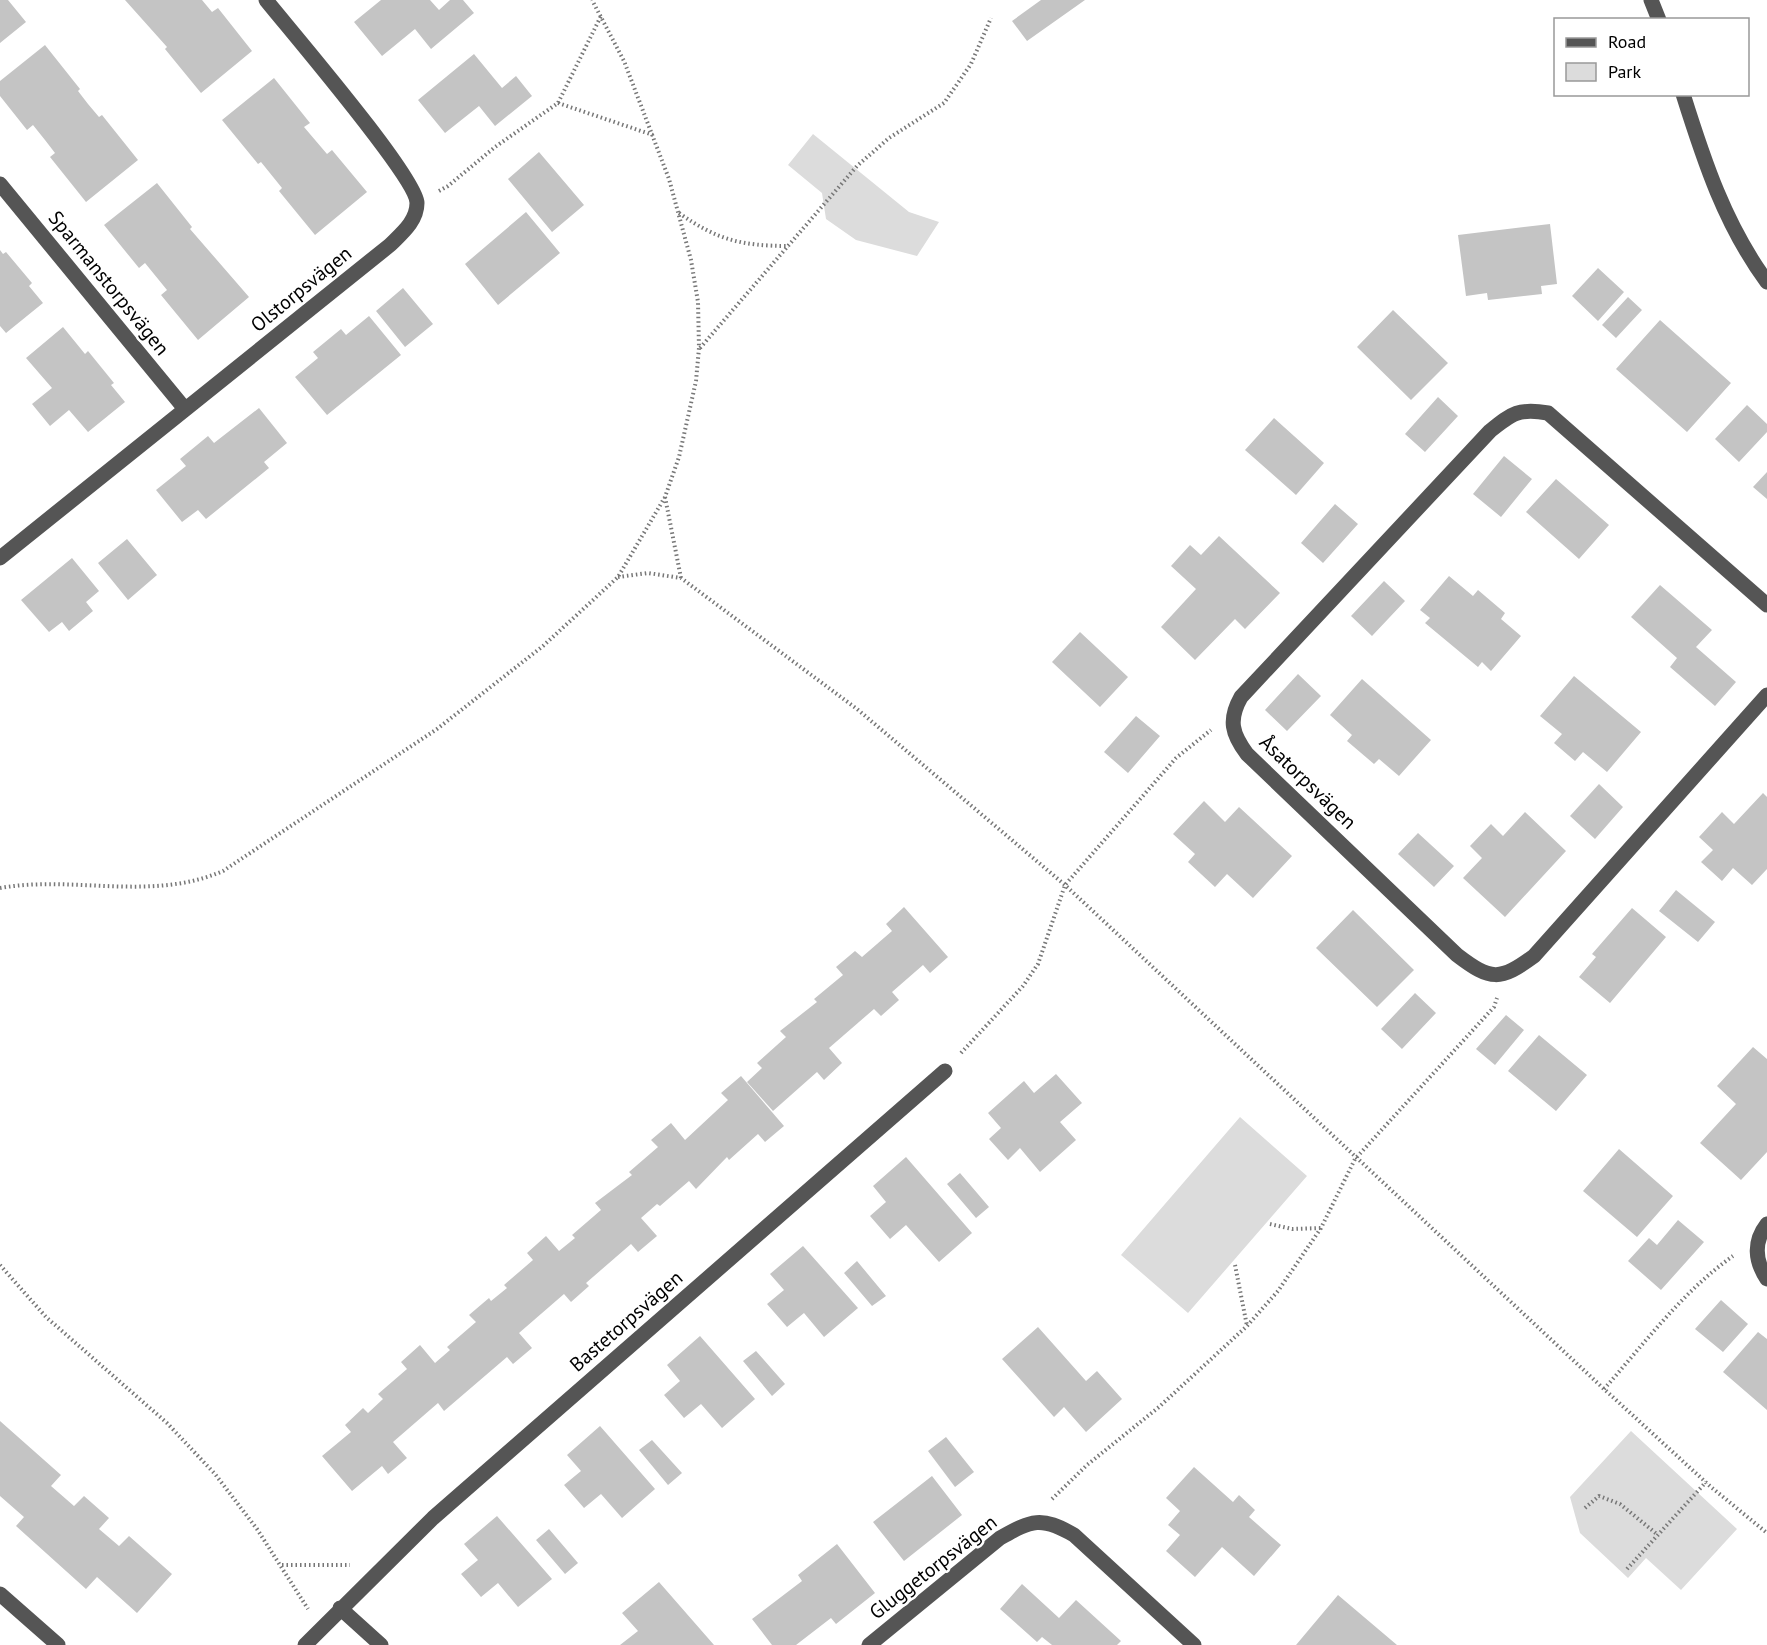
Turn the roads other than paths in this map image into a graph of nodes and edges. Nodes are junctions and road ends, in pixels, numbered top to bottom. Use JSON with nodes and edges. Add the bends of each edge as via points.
{"nodes":[{"id":1,"x":266,"y":0,"type":"edge"},
{"id":2,"x":1651,"y":0,"type":"edge"},
{"id":3,"x":1658,"y":18,"type":"edge"},
{"id":4,"x":1684,"y":96,"type":"edge"},
{"id":5,"x":0,"y":184,"type":"edge"},
{"id":6,"x":1767,"y":282,"type":"edge"},
{"id":7,"x":185,"y":409,"type":"junction"},
{"id":8,"x":0,"y":558,"type":"edge"},
{"id":9,"x":1767,"y":605,"type":"edge"},
{"id":10,"x":1767,"y":695,"type":"edge"},
{"id":11,"x":945,"y":1071,"type":"road end"},
{"id":12,"x":1767,"y":1224,"type":"edge"},
{"id":13,"x":1767,"y":1279,"type":"edge"},
{"id":14,"x":0,"y":1594,"type":"edge"},
{"id":15,"x":340,"y":1608,"type":"junction"},
{"id":16,"x":58,"y":1645,"type":"edge"},
{"id":17,"x":305,"y":1645,"type":"edge"},
{"id":18,"x":381,"y":1645,"type":"edge"},
{"id":19,"x":869,"y":1645,"type":"edge"},
{"id":20,"x":1194,"y":1645,"type":"edge"}],
"edges":[{"from":1,"to":7,"type":"street","name":"Olstorpsvägen","via":[[400,167],[417,201],[415,215],[390,245]]},
{"from":2,"to":3,"type":"street"},
{"from":4,"to":6,"type":"street","via":[[1731,225]]},
{"from":5,"to":7,"type":"street","name":"Sparmanstorpsvägen"},
{"from":7,"to":8,"type":"street","name":"Olstorpsvägen"},
{"from":9,"to":10,"type":"street","name":"Åsatorpsvägen","via":[[1548,413],[1512,413],[1490,431],[1241,698],[1233,711],[1232,724],[1236,739],[1247,754],[1457,955],[1478,972],[1499,977],[1534,956]]},
{"from":11,"to":15,"type":"street","name":"Bastetorpsvägen","via":[[384,1564]]},
{"from":12,"to":13,"type":"street","via":[[1757,1245],[1758,1265]]},
{"from":14,"to":16,"type":"street"},
{"from":15,"to":17,"type":"street","name":"Bastetorpsvägen"},
{"from":15,"to":18,"type":"street"},
{"from":19,"to":20,"type":"street","name":"Gluggetorpsvägen","via":[[1000,1539],[1040,1521],[1074,1535]]}]}
